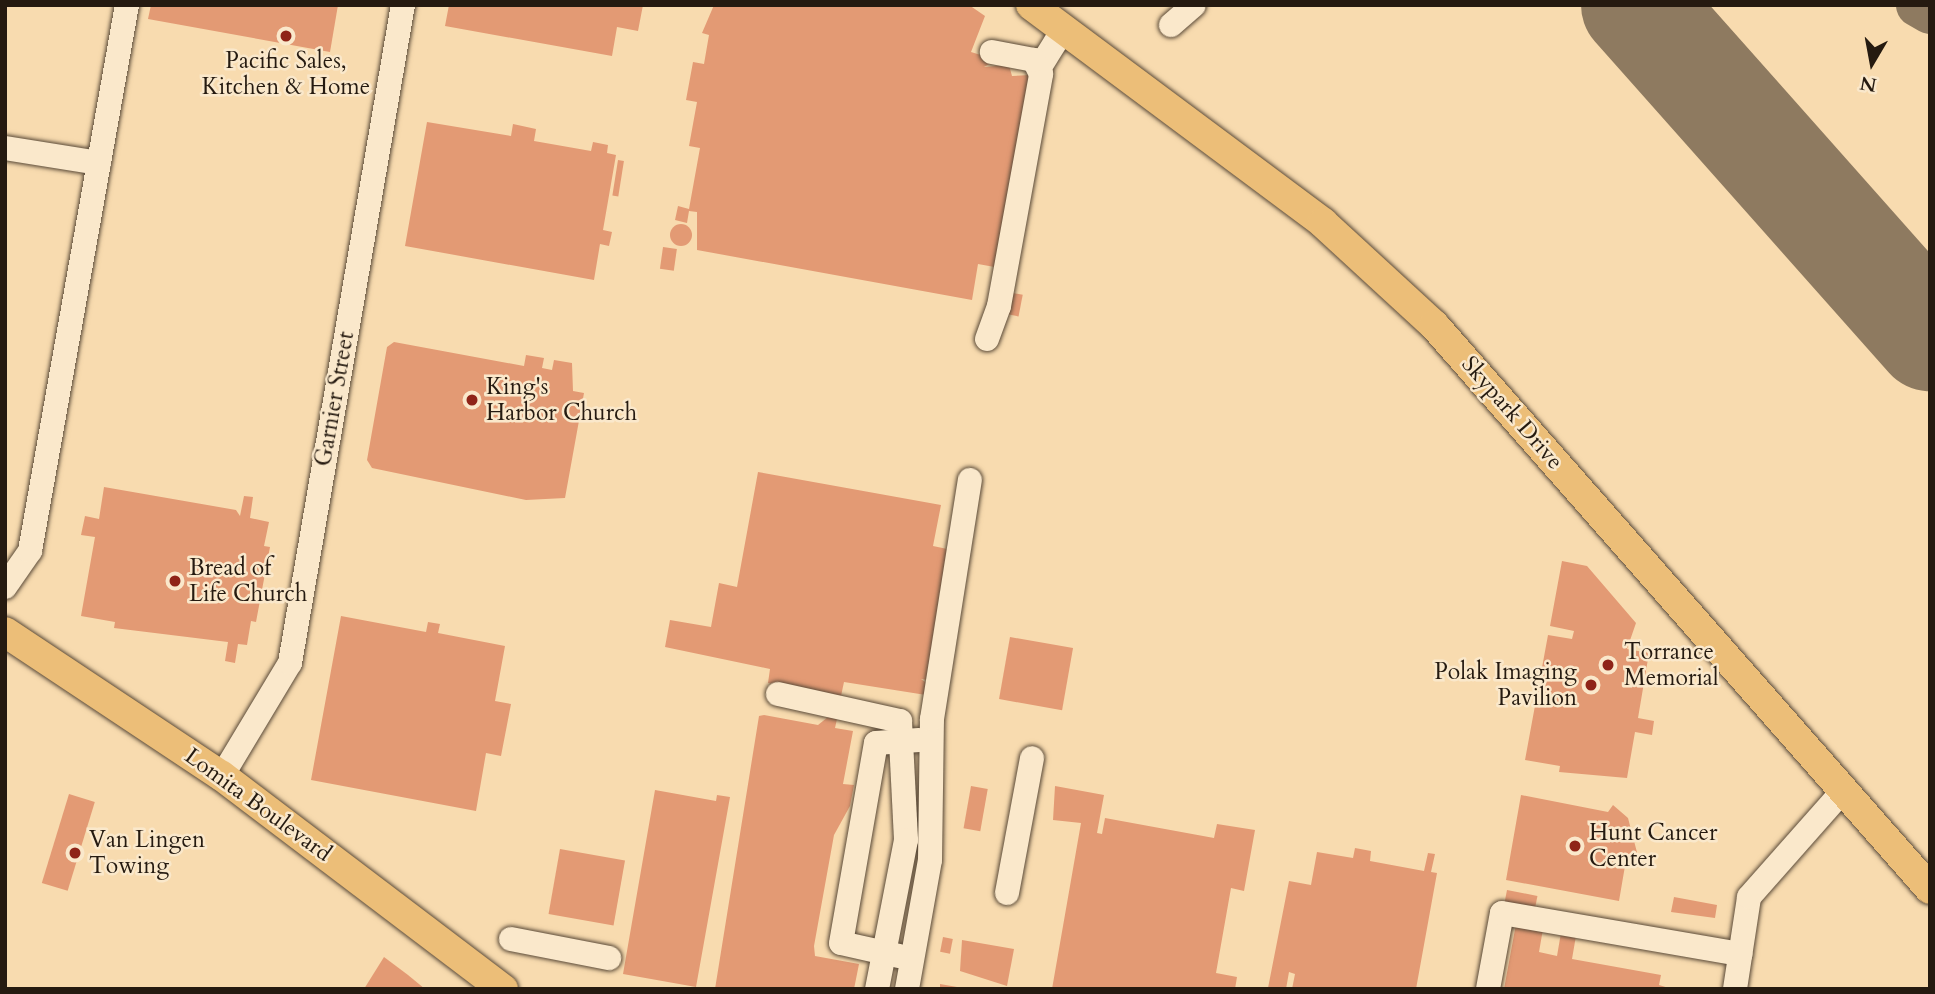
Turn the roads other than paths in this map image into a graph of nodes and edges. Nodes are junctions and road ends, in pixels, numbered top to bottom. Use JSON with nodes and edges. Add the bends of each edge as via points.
{"nodes":[{"id":1,"x":127,"y":5,"type":"edge"},
{"id":2,"x":403,"y":5,"type":"edge"},
{"id":3,"x":1031,"y":5,"type":"edge"},
{"id":4,"x":1194,"y":5,"type":"edge"},
{"id":5,"x":1171,"y":25,"type":"dead end"},
{"id":6,"x":1063,"y":30,"type":"junction"},
{"id":7,"x":992,"y":52,"type":"dead end"},
{"id":8,"x":1040,"y":67,"type":"junction"},
{"id":9,"x":5,"y":148,"type":"edge"},
{"id":10,"x":99,"y":163,"type":"junction"},
{"id":11,"x":987,"y":339,"type":"dead end"},
{"id":12,"x":970,"y":480,"type":"dead end"},
{"id":13,"x":5,"y":587,"type":"edge"},
{"id":14,"x":5,"y":632,"type":"edge"},
{"id":15,"x":778,"y":694,"type":"dead end"},
{"id":16,"x":905,"y":739,"type":"junction"},
{"id":17,"x":934,"y":741,"type":"junction"},
{"id":18,"x":1032,"y":758,"type":"dead end"},
{"id":19,"x":222,"y":776,"type":"junction"},
{"id":20,"x":1842,"y":792,"type":"junction"},
{"id":21,"x":1930,"y":889,"type":"edge"},
{"id":22,"x":1007,"y":893,"type":"dead end"},
{"id":23,"x":511,"y":939,"type":"dead end"},
{"id":24,"x":884,"y":954,"type":"junction"},
{"id":25,"x":1740,"y":954,"type":"junction"},
{"id":26,"x":610,"y":958,"type":"dead end"},
{"id":27,"x":913,"y":959,"type":"junction"},
{"id":28,"x":503,"y":989,"type":"edge"},
{"id":29,"x":877,"y":989,"type":"edge"},
{"id":30,"x":908,"y":989,"type":"edge"},
{"id":31,"x":1488,"y":989,"type":"edge"},
{"id":32,"x":1734,"y":989,"type":"edge"}],
"edges":[{"from":1,"to":10,"type":"street"},
{"from":2,"to":19,"type":"street","name":"Garnier Street","via":[[290,663]]},
{"from":3,"to":6,"type":"main road","name":"Skypark Drive"},
{"from":4,"to":5,"type":"street"},
{"from":6,"to":8,"type":"street"},
{"from":6,"to":20,"type":"main road","name":"Skypark Drive","via":[[1323,223],[1389,280]]},
{"from":7,"to":8,"type":"street"},
{"from":8,"to":11,"type":"street","via":[[999,306]]},
{"from":9,"to":10,"type":"street"},
{"from":10,"to":13,"type":"street","via":[[30,551]]},
{"from":12,"to":17,"type":"street"},
{"from":14,"to":19,"type":"main road","name":"Lomita Boulevard"},
{"from":15,"to":16,"type":"street","via":[[888,714],[900,721]]},
{"from":16,"to":17,"type":"street"},
{"from":16,"to":24,"type":"street","via":[[906,840]]},
{"from":16,"to":24,"type":"street","via":[[876,743],[841,943]]},
{"from":17,"to":27,"type":"street","via":[[930,860]]},
{"from":18,"to":22,"type":"street"},
{"from":19,"to":28,"type":"main road","name":"Lomita Boulevard"},
{"from":20,"to":21,"type":"main road","name":"Skypark Drive"},
{"from":20,"to":25,"type":"street","via":[[1749,897]]},
{"from":23,"to":26,"type":"street"},
{"from":24,"to":27,"type":"street"},
{"from":24,"to":29,"type":"street"},
{"from":25,"to":31,"type":"street","via":[[1502,913]]},
{"from":25,"to":32,"type":"street"},
{"from":27,"to":30,"type":"street"}]}
